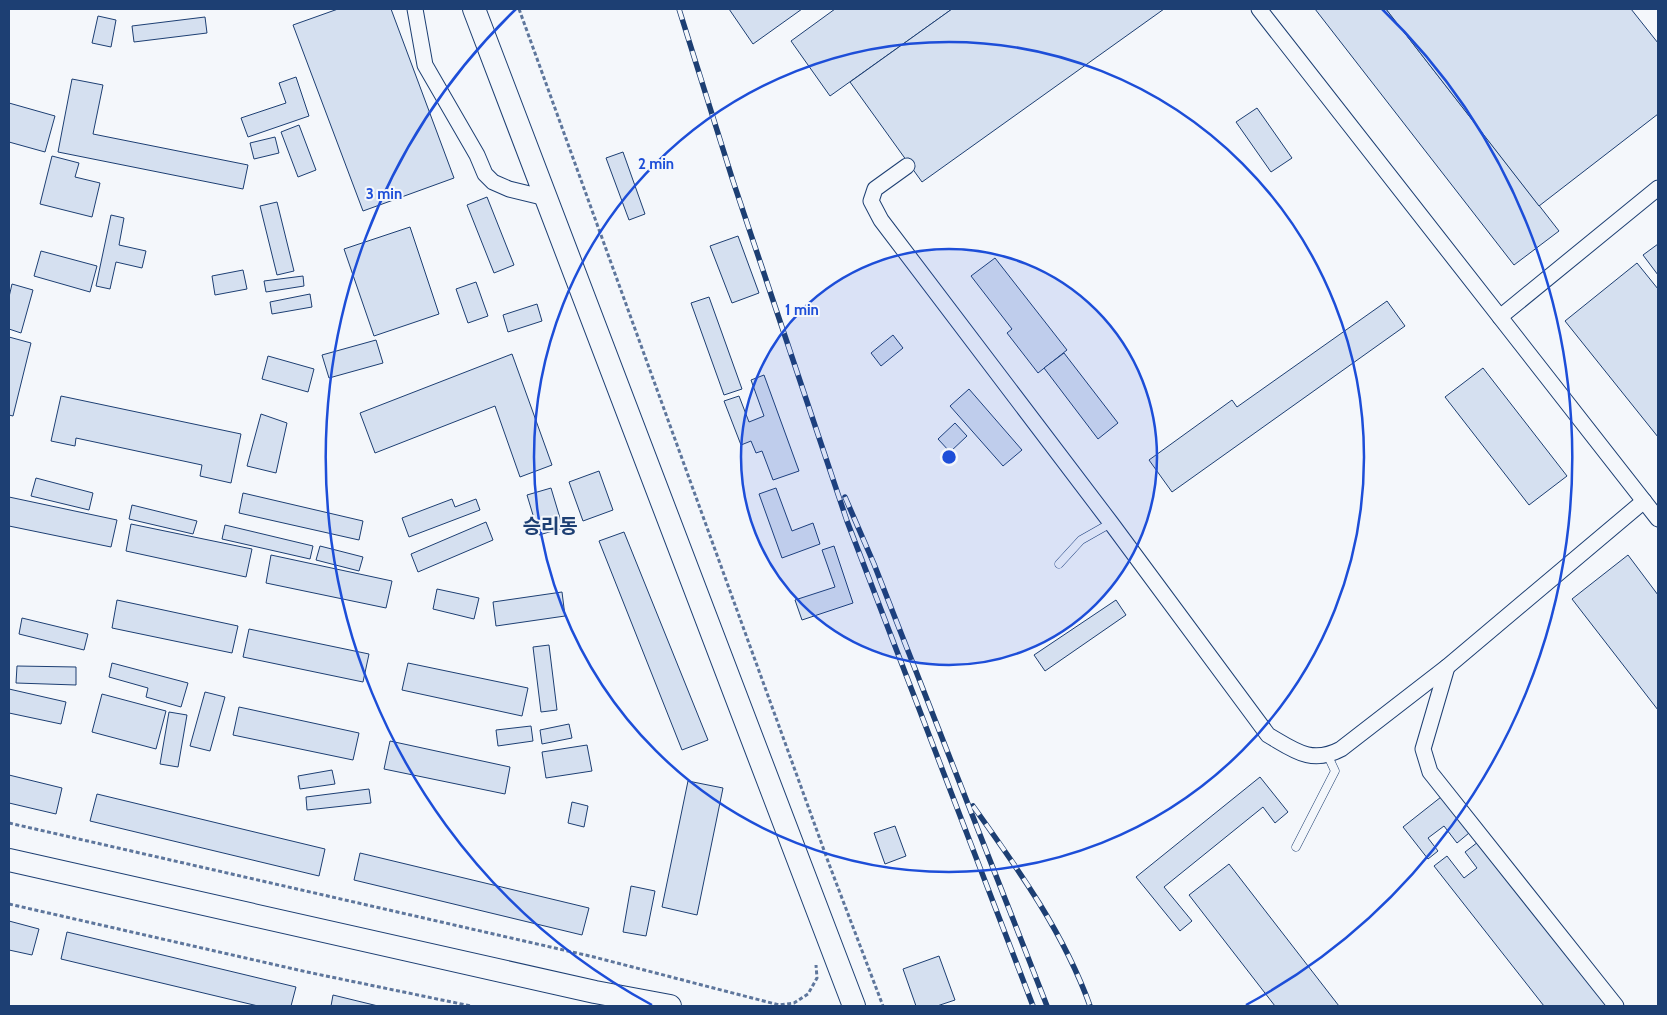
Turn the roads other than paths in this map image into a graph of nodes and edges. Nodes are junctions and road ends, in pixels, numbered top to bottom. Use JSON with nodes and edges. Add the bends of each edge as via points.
{"nodes":[{"id":1,"x":415,"y":9,"type":"edge"},
{"id":2,"x":474,"y":9,"type":"edge"},
{"id":3,"x":1259,"y":9,"type":"edge"},
{"id":4,"x":907,"y":166,"type":"dead end"},
{"id":5,"x":1658,"y":188,"type":"edge"},
{"id":6,"x":546,"y":198,"type":"junction"},
{"id":7,"x":1500,"y":317,"type":"junction"},
{"id":8,"x":1644,"y":501,"type":"junction"},
{"id":9,"x":1658,"y":519,"type":"edge"},
{"id":10,"x":1112,"y":523,"type":"junction"},
{"id":11,"x":1060,"y":564,"type":"dead end"},
{"id":12,"x":1448,"y":666,"type":"junction"},
{"id":13,"x":1328,"y":756,"type":"junction"},
{"id":14,"x":1296,"y":847,"type":"dead end"},
{"id":15,"x":9,"y":860,"type":"edge"},
{"id":16,"x":594,"y":999,"type":"edge"},
{"id":17,"x":670,"y":1006,"type":"edge"},
{"id":18,"x":854,"y":1006,"type":"edge"},
{"id":19,"x":1616,"y":1006,"type":"edge"}],
"edges":[{"from":1,"to":6,"type":"street","via":[[426,65],[485,174],[493,182],[509,189]]},
{"from":2,"to":6,"type":"main road"},
{"from":3,"to":7,"type":"street"},
{"from":4,"to":10,"type":"street","via":[[875,189],[872,201],[881,220]]},
{"from":5,"to":7,"type":"street"},
{"from":6,"to":18,"type":"main road"},
{"from":7,"to":8,"type":"street"},
{"from":8,"to":9,"type":"street"},
{"from":8,"to":12,"type":"street"},
{"from":10,"to":11,"type":"lane","via":[[1081,540]]},
{"from":10,"to":13,"type":"street","via":[[1268,735],[1304,755]]},
{"from":12,"to":13,"type":"street"},
{"from":12,"to":19,"type":"street","via":[[1423,749],[1430,772]]},
{"from":13,"to":14,"type":"lane","via":[[1335,771]]},
{"from":15,"to":16,"type":"main road"},
{"from":16,"to":17,"type":"main road"}]}
